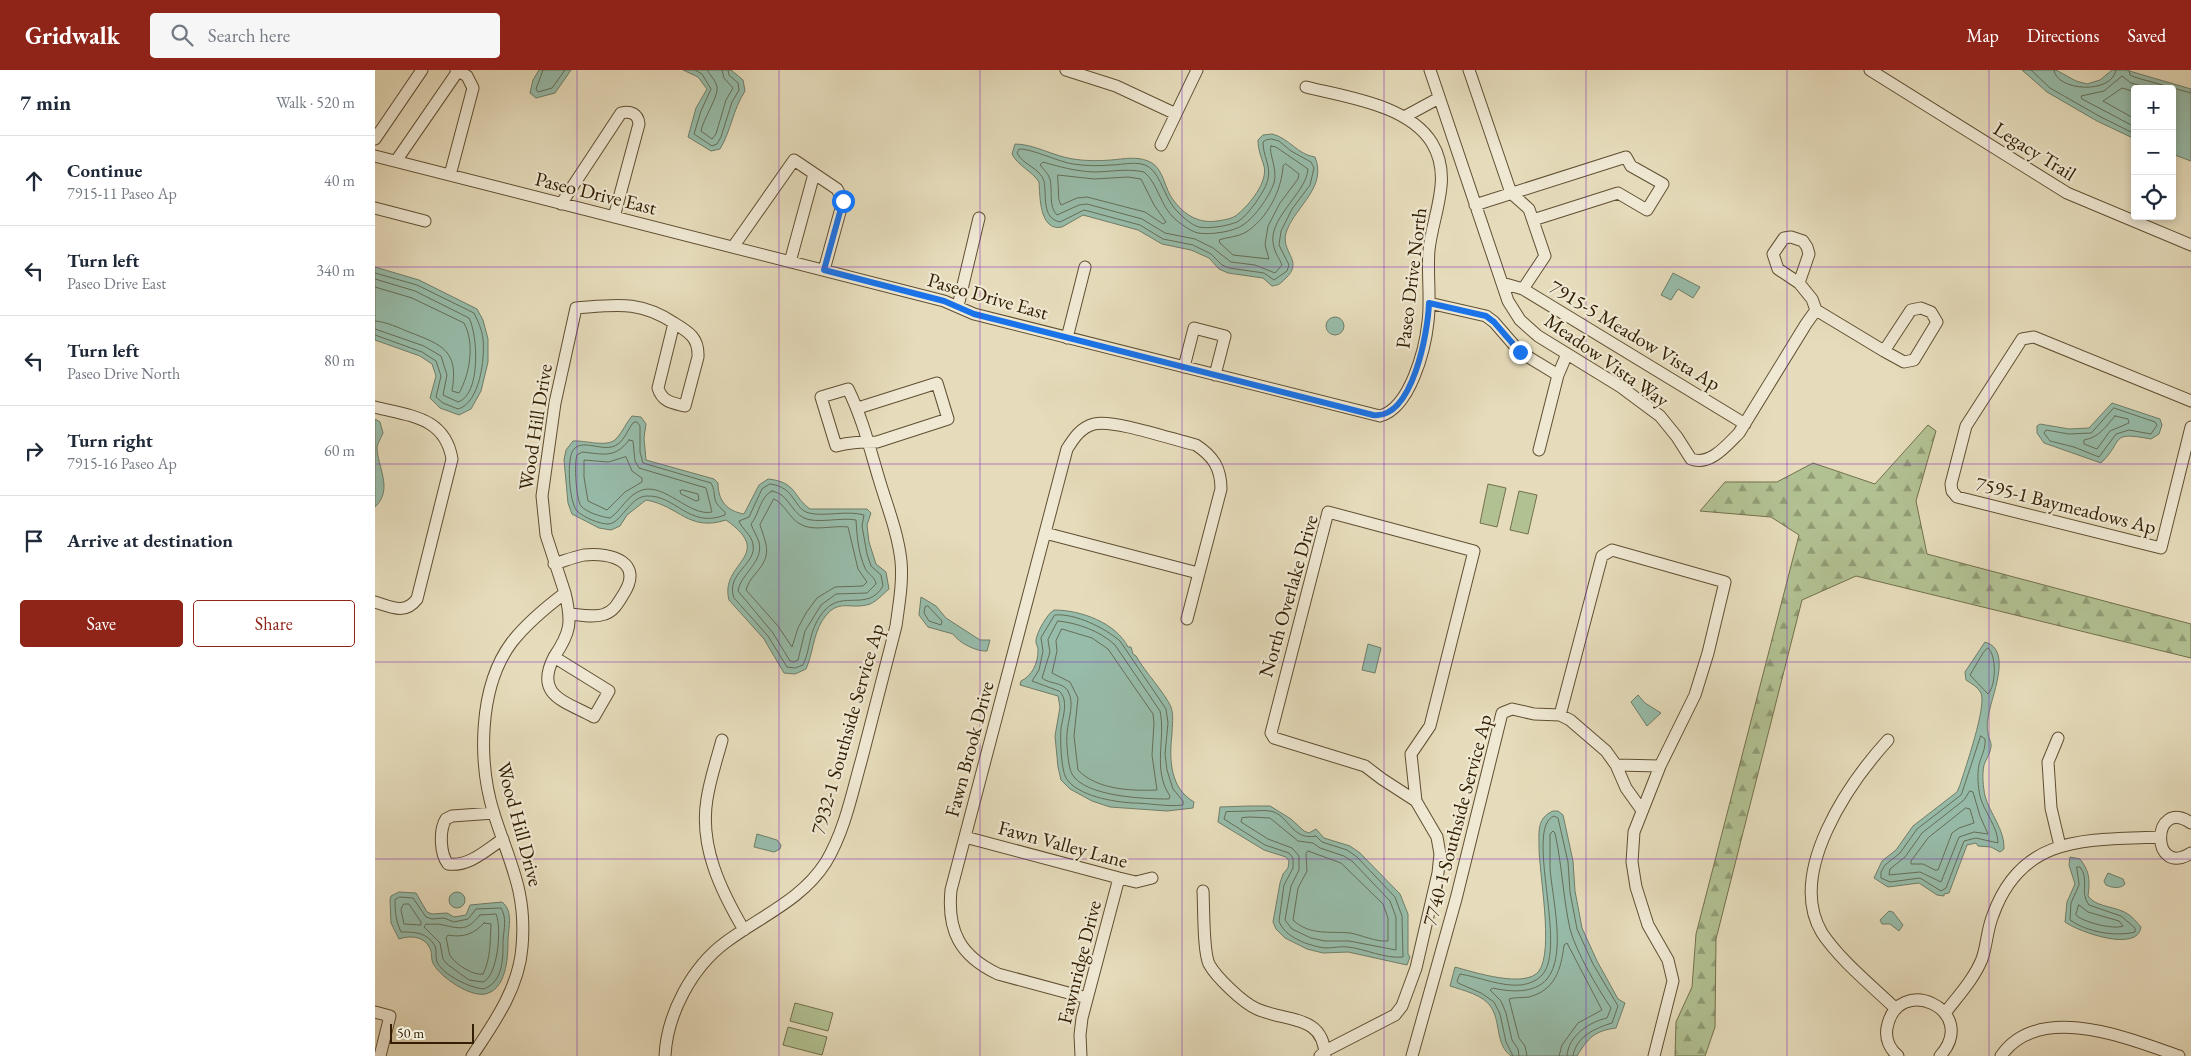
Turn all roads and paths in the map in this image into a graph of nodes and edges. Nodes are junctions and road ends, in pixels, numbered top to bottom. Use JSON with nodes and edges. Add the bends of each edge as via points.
{"nodes":[{"id":1,"x":422,"y":70,"type":"edge"},
{"id":2,"x":1065,"y":70,"type":"edge"},
{"id":3,"x":1197,"y":70,"type":"edge"},
{"id":4,"x":1430,"y":70,"type":"edge"},
{"id":5,"x":1469,"y":70,"type":"edge"},
{"id":6,"x":1870,"y":70,"type":"edge"},
{"id":7,"x":457,"y":71,"type":"edge"},
{"id":8,"x":1307,"y":87,"type":"dead end"},
{"id":9,"x":1439,"y":98,"type":"junction"},
{"id":10,"x":1175,"y":114,"type":"junction"},
{"id":11,"x":1404,"y":117,"type":"junction"},
{"id":12,"x":375,"y":139,"type":"edge"},
{"id":13,"x":1161,"y":145,"type":"dead end"},
{"id":14,"x":375,"y":156,"type":"edge"},
{"id":15,"x":396,"y":162,"type":"junction"},
{"id":16,"x":1461,"y":165,"type":"junction"},
{"id":17,"x":1443,"y":168,"type":"junction"},
{"id":18,"x":814,"y":174,"type":"junction"},
{"id":19,"x":450,"y":175,"type":"junction"},
{"id":20,"x":1511,"y":193,"type":"junction"},
{"id":21,"x":561,"y":204,"type":"junction"},
{"id":22,"x":1475,"y":205,"type":"junction"},
{"id":23,"x":375,"y":208,"type":"edge"},
{"id":24,"x":614,"y":216,"type":"junction"},
{"id":25,"x":979,"y":218,"type":"dead end"},
{"id":26,"x":1533,"y":220,"type":"junction"},
{"id":27,"x":425,"y":221,"type":"dead end"},
{"id":28,"x":2191,"y":245,"type":"edge"},
{"id":29,"x":733,"y":247,"type":"junction"},
{"id":30,"x":790,"y":262,"type":"junction"},
{"id":31,"x":1085,"y":267,"type":"dead end"},
{"id":32,"x":824,"y":270,"type":"junction"},
{"id":33,"x":1502,"y":283,"type":"junction"},
{"id":34,"x":1799,"y":283,"type":"dead end"},
{"id":35,"x":1523,"y":289,"type":"junction"},
{"id":36,"x":1429,"y":303,"type":"junction"},
{"id":37,"x":958,"y":306,"type":"junction"},
{"id":38,"x":1816,"y":310,"type":"junction"},
{"id":39,"x":674,"y":323,"type":"junction"},
{"id":40,"x":1067,"y":338,"type":"junction"},
{"id":41,"x":1883,"y":351,"type":"junction"},
{"id":42,"x":1567,"y":354,"type":"junction"},
{"id":43,"x":1184,"y":367,"type":"junction"},
{"id":44,"x":1215,"y":375,"type":"junction"},
{"id":45,"x":1558,"y":375,"type":"junction"},
{"id":46,"x":2191,"y":401,"type":"edge"},
{"id":47,"x":375,"y":407,"type":"edge"},
{"id":48,"x":858,"y":408,"type":"junction"},
{"id":49,"x":1388,"y":413,"type":"joint"},
{"id":50,"x":1745,"y":424,"type":"junction"},
{"id":51,"x":2191,"y":427,"type":"edge"},
{"id":52,"x":867,"y":442,"type":"junction"},
{"id":53,"x":1539,"y":450,"type":"dead end"},
{"id":54,"x":1045,"y":533,"type":"junction"},
{"id":55,"x":554,"y":564,"type":"junction"},
{"id":56,"x":1198,"y":573,"type":"junction"},
{"id":57,"x":565,"y":593,"type":"junction"},
{"id":58,"x":375,"y":602,"type":"edge"},
{"id":59,"x":570,"y":614,"type":"junction"},
{"id":60,"x":1187,"y":618,"type":"dead end"},
{"id":61,"x":554,"y":657,"type":"junction"},
{"id":62,"x":1561,"y":715,"type":"junction"},
{"id":63,"x":2059,"y":738,"type":"dead end"},
{"id":64,"x":722,"y":740,"type":"dead end"},
{"id":65,"x":1888,"y":740,"type":"dead end"},
{"id":66,"x":1616,"y":765,"type":"junction"},
{"id":67,"x":1661,"y":766,"type":"junction"},
{"id":68,"x":1416,"y":801,"type":"junction"},
{"id":69,"x":1641,"y":809,"type":"junction"},
{"id":70,"x":494,"y":813,"type":"junction"},
{"id":71,"x":2191,"y":822,"type":"edge"},
{"id":72,"x":2159,"y":836,"type":"junction"},
{"id":73,"x":965,"y":837,"type":"junction"},
{"id":74,"x":503,"y":839,"type":"junction"},
{"id":75,"x":2060,"y":846,"type":"junction"},
{"id":76,"x":2191,"y":853,"type":"edge"},
{"id":77,"x":1119,"y":878,"type":"junction"},
{"id":78,"x":1152,"y":878,"type":"dead end"},
{"id":79,"x":1203,"y":892,"type":"dead end"},
{"id":80,"x":744,"y":930,"type":"junction"},
{"id":81,"x":1087,"y":998,"type":"junction"},
{"id":82,"x":1896,"y":1009,"type":"junction"},
{"id":83,"x":375,"y":1012,"type":"edge"},
{"id":84,"x":1945,"y":1013,"type":"junction"},
{"id":85,"x":1323,"y":1054,"type":"edge"},
{"id":86,"x":380,"y":1056,"type":"edge"},
{"id":87,"x":472,"y":1056,"type":"edge"},
{"id":88,"x":665,"y":1056,"type":"edge"},
{"id":89,"x":1081,"y":1056,"type":"edge"},
{"id":90,"x":1412,"y":1056,"type":"edge"},
{"id":91,"x":1654,"y":1056,"type":"edge"},
{"id":92,"x":1898,"y":1056,"type":"edge"},
{"id":93,"x":1940,"y":1056,"type":"edge"},
{"id":94,"x":2001,"y":1056,"type":"edge"},
{"id":95,"x":2179,"y":1056,"type":"edge"}],
"edges":[{"from":1,"to":12,"type":"street"},
{"from":2,"to":10,"type":"street","via":[[1116,86]]},
{"from":3,"to":10,"type":"street"},
{"from":4,"to":9,"type":"street","name":"Meadow Vista Way"},
{"from":5,"to":20,"type":"street"},
{"from":6,"to":28,"type":"street","name":"Legacy Trail","via":[[2067,193]]},
{"from":7,"to":15,"type":"street"},
{"from":7,"to":19,"type":"street","via":[[467,76],[473,88]]},
{"from":8,"to":11,"type":"street","name":"Paseo Drive North","via":[[1382,106]]},
{"from":9,"to":11,"type":"street"},
{"from":9,"to":16,"type":"street","name":"Meadow Vista Way"},
{"from":10,"to":13,"type":"street"},
{"from":11,"to":17,"type":"street","name":"Paseo Drive North","via":[[1427,135]]},
{"from":14,"to":15,"type":"street","name":"Paseo Drive East"},
{"from":15,"to":19,"type":"street","name":"Paseo Drive East"},
{"from":16,"to":17,"type":"street"},
{"from":16,"to":22,"type":"street","name":"Meadow Vista Way"},
{"from":17,"to":36,"type":"street","name":"Paseo Drive North","via":[[1429,250]]},
{"from":18,"to":29,"type":"street","via":[[794,160]]},
{"from":18,"to":30,"type":"street"},
{"from":18,"to":32,"type":"street","via":[[837,189],[843,201]]},
{"from":19,"to":21,"type":"street","name":"Paseo Drive East"},
{"from":20,"to":22,"type":"street"},
{"from":20,"to":26,"type":"street","via":[[1525,205]]},
{"from":20,"to":26,"type":"street","via":[[1627,156],[1631,166],[1663,184],[1647,210],[1619,194]]},
{"from":21,"to":24,"type":"street","name":"Paseo Drive East"},
{"from":21,"to":24,"type":"street","via":[[621,113],[628,112],[639,118],[639,124]]},
{"from":22,"to":33,"type":"street","name":"Meadow Vista Way"},
{"from":23,"to":27,"type":"street"},
{"from":24,"to":29,"type":"street","name":"Paseo Drive East"},
{"from":25,"to":37,"type":"street"},
{"from":26,"to":35,"type":"street","via":[[1545,256]]},
{"from":29,"to":30,"type":"street","name":"Paseo Drive East"},
{"from":30,"to":32,"type":"street","name":"Paseo Drive East"},
{"from":31,"to":40,"type":"street"},
{"from":32,"to":37,"type":"street","name":"Paseo Drive East"},
{"from":33,"to":35,"type":"street","name":"7915-5 Meadow Vista Ap"},
{"from":33,"to":42,"type":"street","name":"Meadow Vista Way","via":[[1520,320]]},
{"from":34,"to":38,"type":"street"},
{"from":35,"to":50,"type":"street","name":"7915-5 Meadow Vista Ap"},
{"from":36,"to":45,"type":"street","via":[[1486,316],[1520,352]]},
{"from":36,"to":49,"type":"street","name":"Paseo Drive North","via":[[1419,360],[1405,392]]},
{"from":37,"to":40,"type":"street","name":"Paseo Drive East","via":[[974,314]]},
{"from":38,"to":41,"type":"street"},
{"from":38,"to":50,"type":"street","name":"Meadow Vista Way"},
{"from":39,"to":39,"type":"street","via":[[693,334],[699,349],[685,406],[665,400],[658,388]]},
{"from":39,"to":55,"type":"street","name":"Wood Hill Drive","via":[[650,310],[625,304],[576,308],[555,403],[543,478],[542,515]]},
{"from":40,"to":43,"type":"street","name":"Paseo Drive East"},
{"from":41,"to":41,"type":"street","via":[[1904,362],[1914,360],[1937,322],[1931,312],[1921,308],[1911,310]]},
{"from":42,"to":45,"type":"street"},
{"from":42,"to":50,"type":"street","name":"Meadow Vista Way","via":[[1660,416],[1691,458],[1708,459],[1727,445]]},
{"from":43,"to":44,"type":"street","name":"Paseo Drive East"},
{"from":43,"to":44,"type":"street","via":[[1194,328],[1210,332],[1225,336]]},
{"from":44,"to":49,"type":"street","name":"Paseo Drive East","via":[[1373,415]]},
{"from":45,"to":53,"type":"street"},
{"from":46,"to":51,"type":"street","name":"7595-1 Baymeadows Ap","via":[[2034,337],[2022,339],[1965,426],[1952,491],[1957,497],[2161,548]]},
{"from":47,"to":58,"type":"street","via":[[431,424],[447,441],[452,459],[417,599],[399,610]]},
{"from":48,"to":52,"type":"street","name":"7932-1 Southside Service Ap"},
{"from":48,"to":52,"type":"street","via":[[848,389],[821,397],[836,446]]},
{"from":48,"to":52,"type":"street","via":[[937,383],[948,419],[877,442]]},
{"from":52,"to":80,"type":"street","name":"7932-1 Southside Service Ap","via":[[899,547],[901,579],[896,626],[848,809],[834,847],[802,891]]},
{"from":54,"to":56,"type":"street"},
{"from":54,"to":56,"type":"street","name":"Fawn Brook Drive","via":[[1067,450],[1080,431],[1096,424],[1116,425],[1196,446],[1215,462],[1221,489]]},
{"from":54,"to":73,"type":"street","name":"Fawn Brook Drive"},
{"from":55,"to":57,"type":"street","name":"Wood Hill Drive"},
{"from":55,"to":59,"type":"street","via":[[582,556],[607,555],[627,565],[631,573],[628,587],[614,609],[593,616]]},
{"from":56,"to":60,"type":"street"},
{"from":57,"to":59,"type":"street"},
{"from":57,"to":70,"type":"street","name":"Wood Hill Drive","via":[[540,612],[510,644],[491,688],[483,754]]},
{"from":59,"to":61,"type":"street","via":[[567,636]]},
{"from":61,"to":61,"type":"street","via":[[609,691],[594,717],[551,693],[546,676]]},
{"from":62,"to":66,"type":"street","via":[[1598,743]]},
{"from":62,"to":67,"type":"street","via":[[1602,556],[1612,550],[1725,582],[1709,653],[1695,695]]},
{"from":62,"to":90,"type":"street","name":"7740-1 Southside Service Ap","via":[[1512,709],[1502,712],[1456,899]]},
{"from":63,"to":75,"type":"street","via":[[2048,762],[2051,808]]},
{"from":64,"to":80,"type":"street","via":[[707,800],[707,845],[721,887]]},
{"from":65,"to":82,"type":"street","via":[[1867,762],[1826,830],[1815,868],[1812,901],[1821,931],[1831,945]]},
{"from":66,"to":67,"type":"street"},
{"from":66,"to":69,"type":"street","via":[[1626,788]]},
{"from":67,"to":69,"type":"street"},
{"from":68,"to":68,"type":"street","name":"North Overlake Drive","via":[[1411,754],[1430,726],[1474,551],[1328,512],[1271,733],[1274,738],[1365,766]]},
{"from":68,"to":85,"type":"street","via":[[1437,837],[1440,854],[1416,968],[1402,1006],[1395,1015]]},
{"from":69,"to":91,"type":"street","via":[[1634,832],[1633,877],[1645,916],[1668,960],[1673,981]]},
{"from":70,"to":74,"type":"street","name":"Wood Hill Drive"},
{"from":70,"to":74,"type":"street","via":[[446,819],[441,831],[444,859],[448,864],[466,863]]},
{"from":71,"to":72,"type":"street","via":[[2181,818],[2169,821]]},
{"from":72,"to":75,"type":"street","via":[[2092,839]]},
{"from":72,"to":76,"type":"street","via":[[2162,849],[2167,854],[2179,858]]},
{"from":73,"to":77,"type":"street","name":"Fawn Valley Lane"},
{"from":73,"to":81,"type":"street","name":"Fawn Brook Drive","via":[[949,906],[956,936],[963,949],[974,960],[998,974]]},
{"from":74,"to":87,"type":"street","name":"Wood Hill Drive","via":[[520,890],[522,948],[504,1005]]},
{"from":75,"to":84,"type":"street","via":[[2029,863],[2013,879],[1993,913],[1977,970]]},
{"from":77,"to":78,"type":"street","name":"Fawn Valley Lane","via":[[1136,882]]},
{"from":77,"to":81,"type":"street","name":"Fawnridge Drive"},
{"from":79,"to":85,"type":"street","via":[[1209,964],[1250,1006],[1316,1029],[1322,1037]]},
{"from":80,"to":88,"type":"street","name":"7932-1 Southside Service Ap","via":[[709,958],[683,994],[668,1033]]},
{"from":81,"to":89,"type":"street","name":"Fawnridge Drive","via":[[1080,1035]]},
{"from":82,"to":84,"type":"street","via":[[1911,1000],[1922,999],[1932,1002]]},
{"from":82,"to":92,"type":"street","via":[[1888,1021],[1886,1032],[1888,1043]]},
{"from":83,"to":86,"type":"street","via":[[390,1016]]},
{"from":84,"to":93,"type":"street","via":[[1951,1026],[1951,1037]]},
{"from":94,"to":95,"type":"street","via":[[2028,1035],[2059,1027],[2125,1037]]}]}
